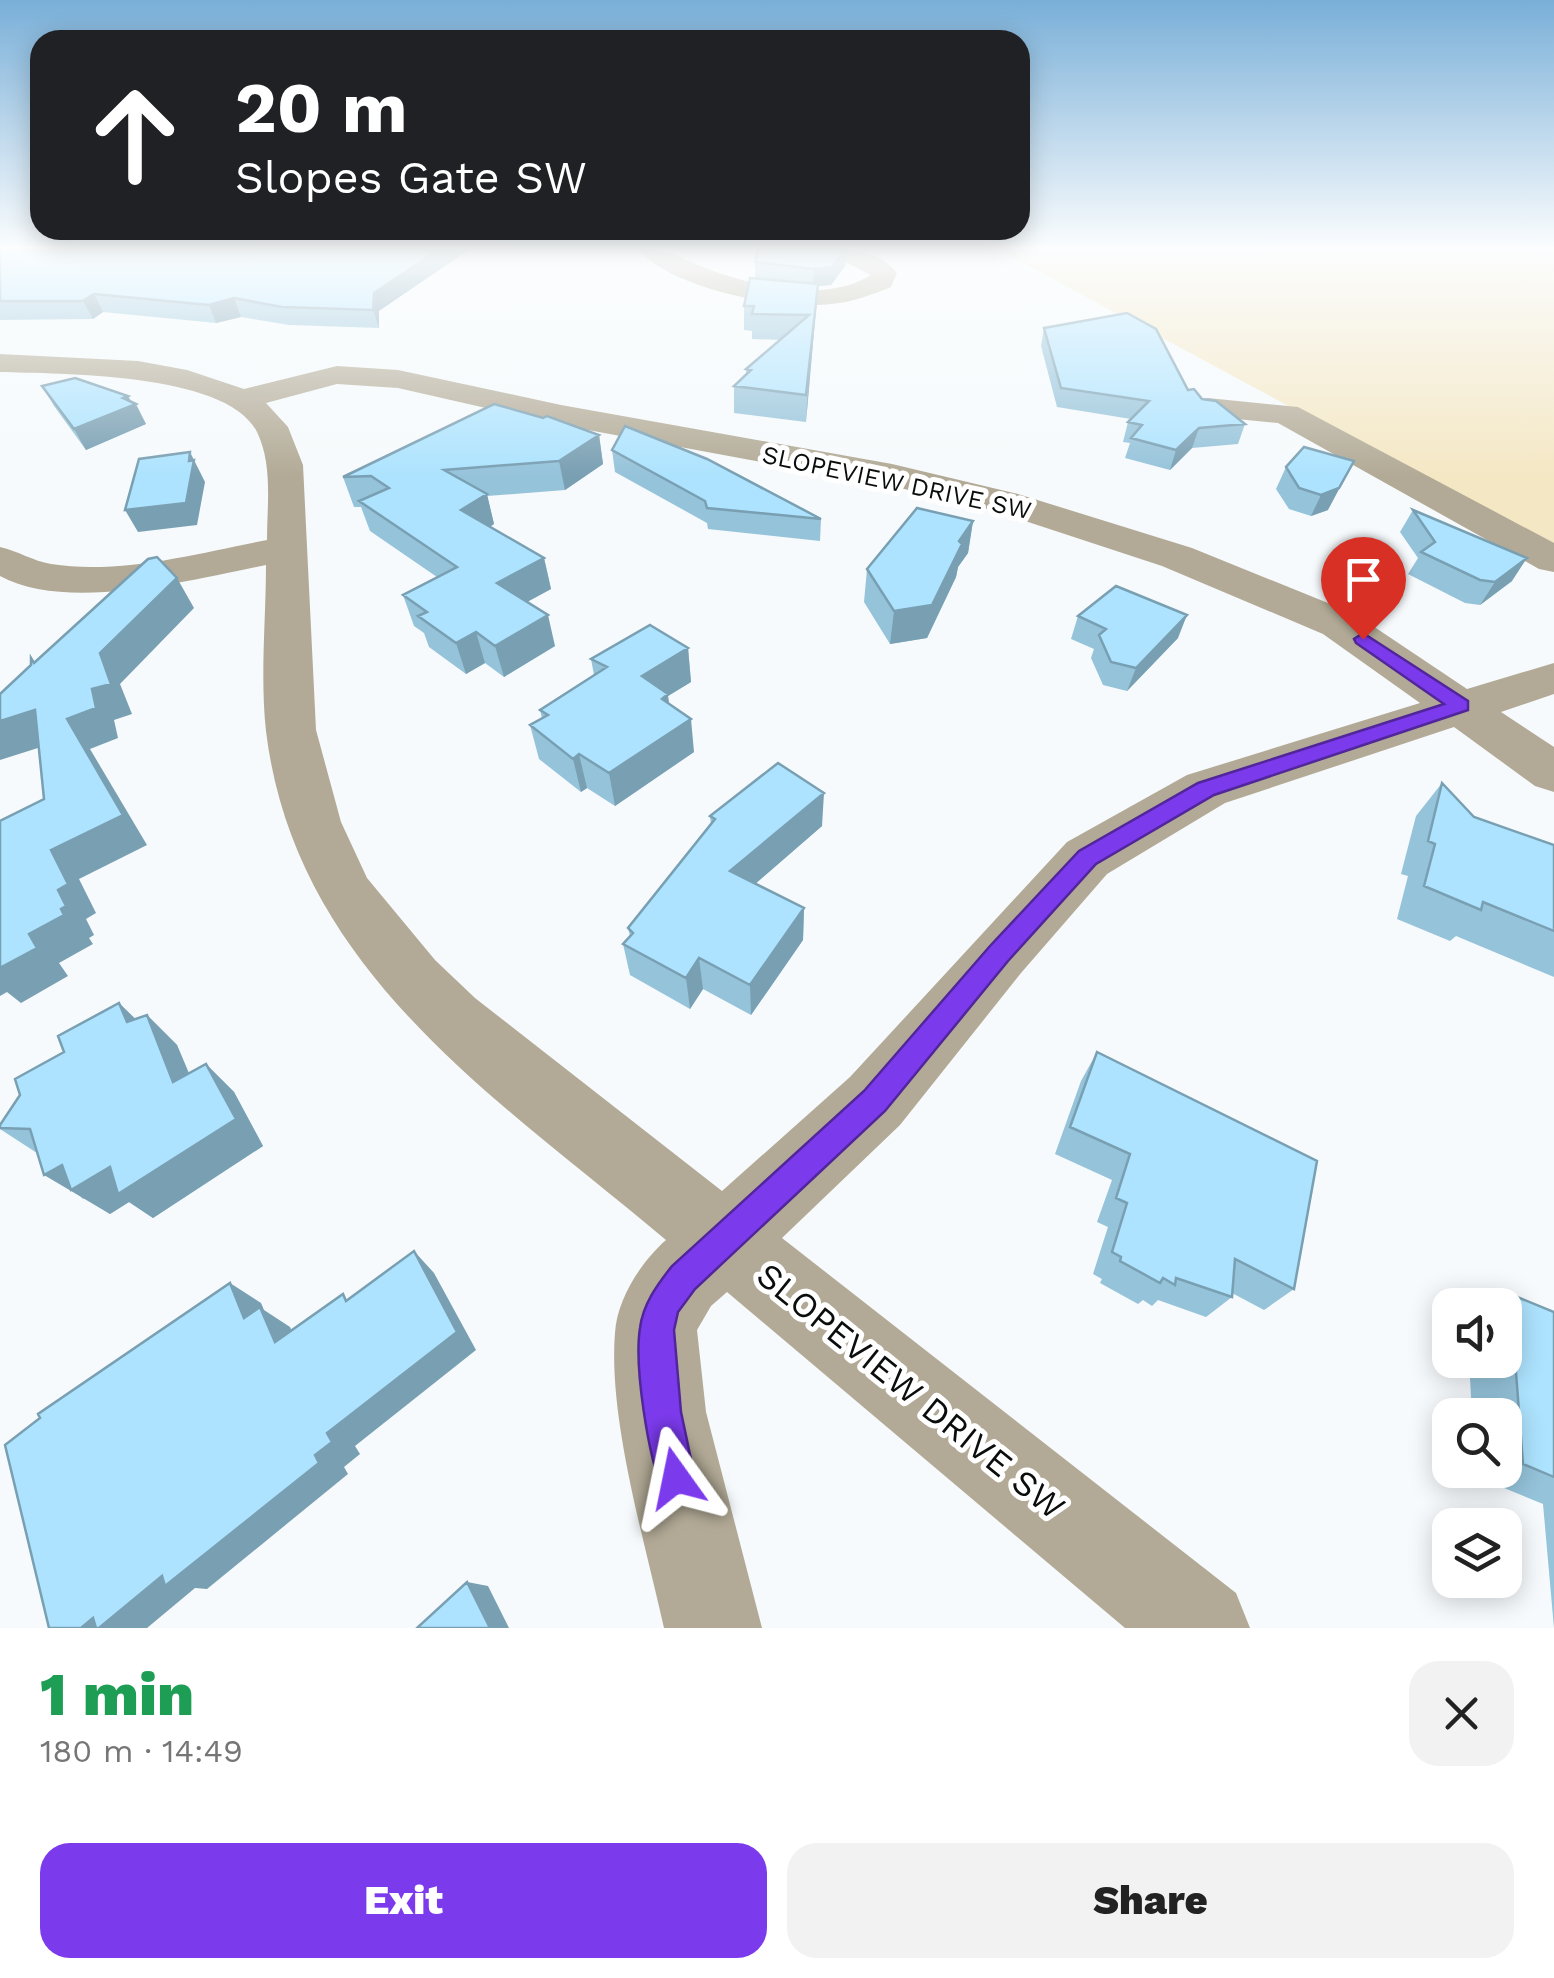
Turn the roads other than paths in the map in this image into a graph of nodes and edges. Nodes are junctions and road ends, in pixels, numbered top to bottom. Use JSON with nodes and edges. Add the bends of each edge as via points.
{"nodes":[{"id":1,"x":0,"y":363,"type":"edge"},
{"id":2,"x":243,"y":400,"type":"junction"},
{"id":3,"x":1208,"y":408,"type":"edge"},
{"id":4,"x":284,"y":549,"type":"junction"},
{"id":5,"x":0,"y":559,"type":"edge"},
{"id":6,"x":1554,"y":560,"type":"edge"},
{"id":7,"x":1554,"y":678,"type":"edge"},
{"id":8,"x":1461,"y":706,"type":"junction"},
{"id":9,"x":1554,"y":773,"type":"edge"},
{"id":10,"x":726,"y":1240,"type":"junction"},
{"id":11,"x":713,"y":1628,"type":"edge"},
{"id":12,"x":1201,"y":1628,"type":"edge"}],
"edges":[{"from":1,"to":2,"type":"street","via":[[154,372]]},
{"from":2,"to":4,"type":"street","name":"SLOPEVIEW DRIVE SW","via":[[263,416],[281,447],[288,511]]},
{"from":2,"to":8,"type":"street","name":"SLOPEVIEW DRIVE SW","via":[[337,375],[398,379],[1005,502],[1284,599],[1339,624]]},
{"from":3,"to":6,"type":"street","via":[[1286,414]]},
{"from":4,"to":5,"type":"street","via":[[112,577],[22,574]]},
{"from":4,"to":10,"type":"street","name":"SLOPEVIEW DRIVE SW","via":[[291,730],[312,822],[344,892],[400,967],[452,1019]]},
{"from":7,"to":8,"type":"street"},
{"from":8,"to":9,"type":"street","name":"SLOPEVIEW DRIVE SW"},
{"from":8,"to":10,"type":"street","via":[[1206,789],[1087,858],[875,1101]]},
{"from":10,"to":11,"type":"street","via":[[683,1278],[656,1330],[662,1412]]},
{"from":10,"to":12,"type":"street","name":"SLOPEVIEW DRIVE SW"}]}
